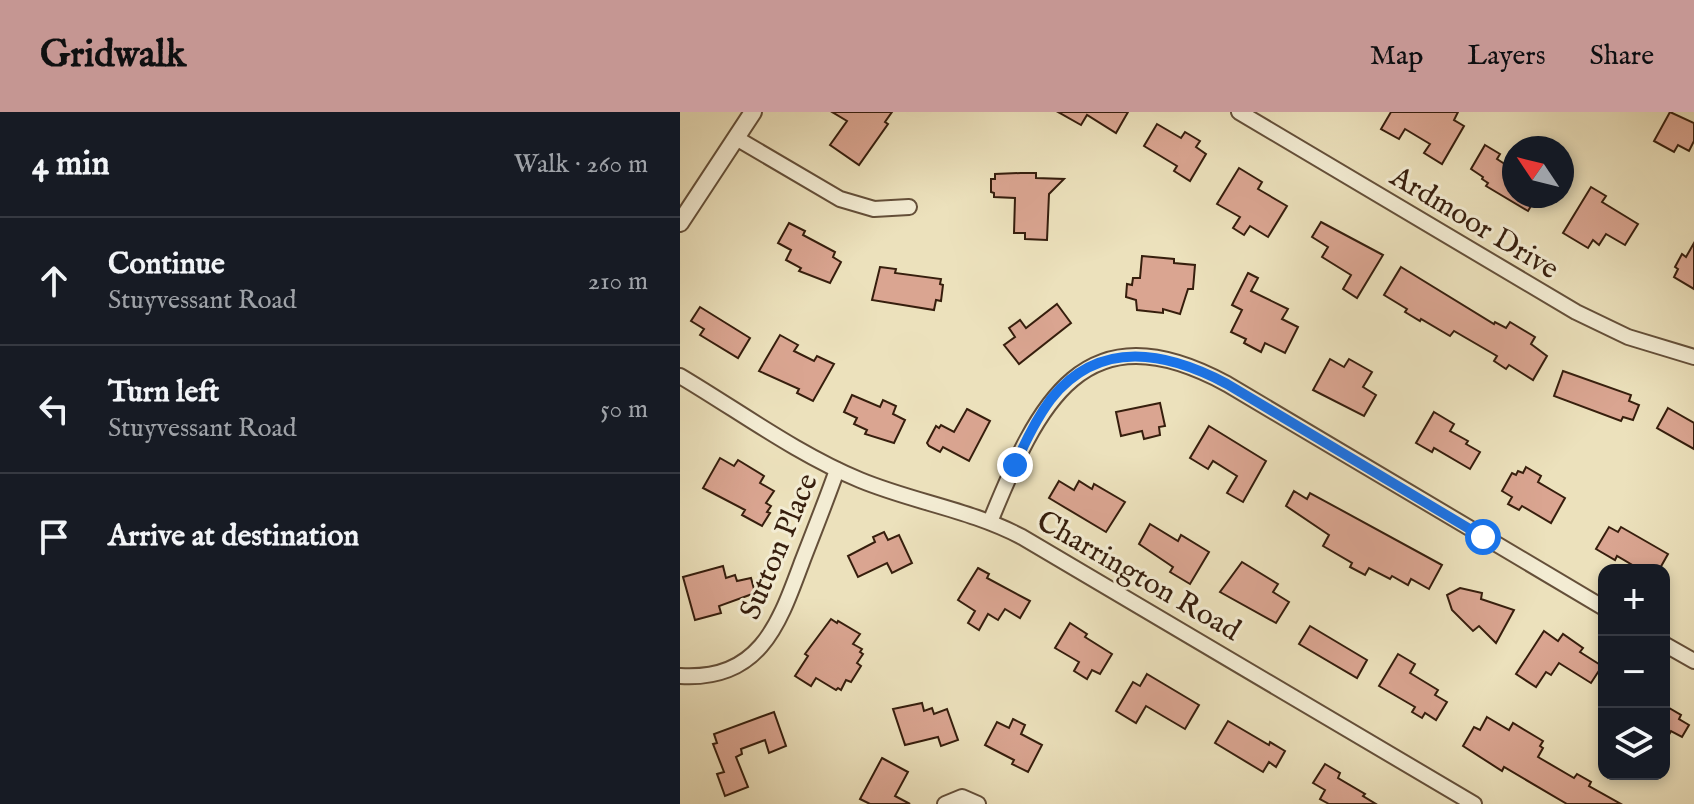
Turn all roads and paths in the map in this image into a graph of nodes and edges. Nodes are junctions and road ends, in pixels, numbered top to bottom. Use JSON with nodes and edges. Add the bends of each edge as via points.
{"nodes":[{"id":1,"x":753,"y":112,"type":"edge"},
{"id":2,"x":1239,"y":112,"type":"edge"},
{"id":3,"x":736,"y":138,"type":"junction"},
{"id":4,"x":909,"y":207,"type":"dead end"},
{"id":5,"x":680,"y":223,"type":"edge"},
{"id":6,"x":1694,"y":357,"type":"edge"},
{"id":7,"x":680,"y":376,"type":"edge"},
{"id":8,"x":837,"y":470,"type":"junction"},
{"id":9,"x":990,"y":522,"type":"junction"},
{"id":10,"x":1598,"y":604,"type":"edge"},
{"id":11,"x":1670,"y":647,"type":"edge"},
{"id":12,"x":1694,"y":661,"type":"edge"},
{"id":13,"x":680,"y":676,"type":"edge"},
{"id":14,"x":945,"y":804,"type":"edge"},
{"id":15,"x":978,"y":804,"type":"edge"},
{"id":16,"x":1474,"y":804,"type":"edge"}],
"edges":[{"from":1,"to":3,"type":"street"},
{"from":2,"to":6,"type":"street","name":"Ardmoor Drive","via":[[1576,312],[1628,337]]},
{"from":3,"to":4,"type":"street","via":[[840,199],[874,209]]},
{"from":3,"to":5,"type":"street"},
{"from":7,"to":8,"type":"street","name":"Charrington Road"},
{"from":8,"to":9,"type":"street","name":"Charrington Road"},
{"from":8,"to":13,"type":"street","name":"Sutton Place","via":[[787,604],[768,639],[756,653],[722,672]]},
{"from":9,"to":10,"type":"street","via":[[1033,428],[1066,383],[1105,361],[1161,358],[1227,384]]},
{"from":9,"to":16,"type":"street","name":"Charrington Road"},
{"from":11,"to":12,"type":"street"},
{"from":14,"to":15,"type":"street","via":[[962,797]]}]}
